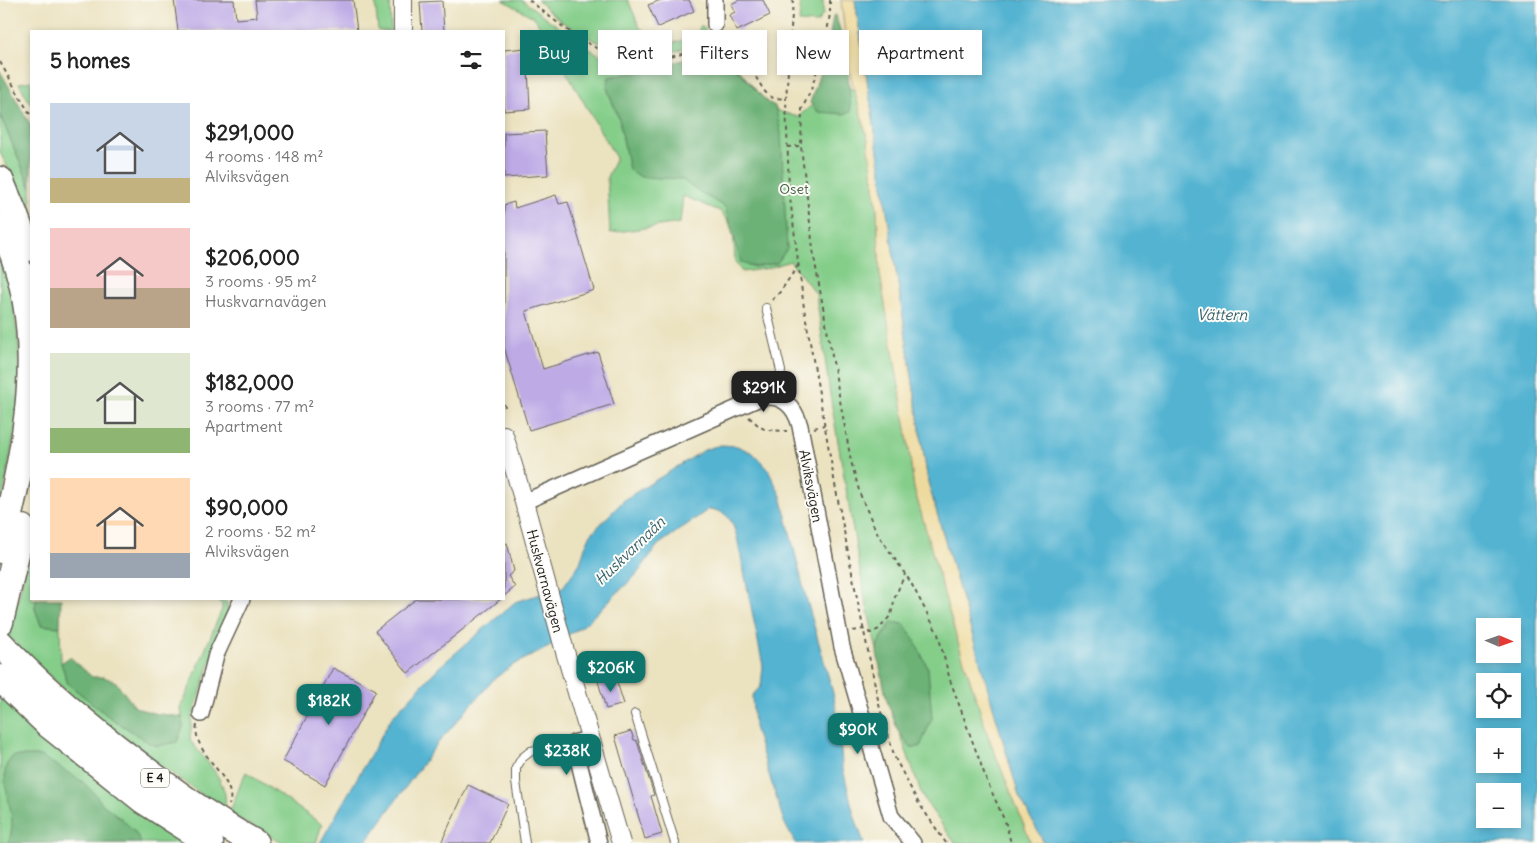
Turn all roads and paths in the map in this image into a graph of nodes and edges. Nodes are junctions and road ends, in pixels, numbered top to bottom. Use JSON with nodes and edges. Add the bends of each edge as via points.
{"nodes":[{"id":1,"x":404,"y":0,"type":"edge"},
{"id":2,"x":529,"y":0,"type":"edge"},
{"id":3,"x":715,"y":0,"type":"edge"},
{"id":4,"x":793,"y":0,"type":"edge"},
{"id":5,"x":830,"y":0,"type":"edge"},
{"id":6,"x":715,"y":25,"type":"dead end"},
{"id":7,"x":404,"y":30,"type":"edge"},
{"id":8,"x":0,"y":62,"type":"edge"},
{"id":9,"x":786,"y":99,"type":"junction"},
{"id":10,"x":30,"y":114,"type":"edge"},
{"id":11,"x":800,"y":146,"type":"junction"},
{"id":12,"x":787,"y":147,"type":"junction"},
{"id":13,"x":0,"y":180,"type":"edge"},
{"id":14,"x":0,"y":225,"type":"edge"},
{"id":15,"x":30,"y":263,"type":"edge"},
{"id":16,"x":799,"y":264,"type":"junction"},
{"id":17,"x":766,"y":308,"type":"joint"},
{"id":18,"x":30,"y":355,"type":"edge"},
{"id":19,"x":30,"y":390,"type":"edge"},
{"id":20,"x":776,"y":396,"type":"junction"},
{"id":21,"x":745,"y":416,"type":"dead end"},
{"id":22,"x":825,"y":425,"type":"junction"},
{"id":23,"x":801,"y":431,"type":"junction"},
{"id":24,"x":505,"y":438,"type":"edge"},
{"id":25,"x":30,"y":489,"type":"edge"},
{"id":26,"x":524,"y":502,"type":"junction"},
{"id":27,"x":0,"y":550,"type":"edge"},
{"id":28,"x":905,"y":574,"type":"junction"},
{"id":29,"x":242,"y":600,"type":"edge"},
{"id":30,"x":0,"y":622,"type":"edge"},
{"id":31,"x":863,"y":629,"type":"junction"},
{"id":32,"x":0,"y":643,"type":"edge"},
{"id":33,"x":0,"y":678,"type":"edge"},
{"id":34,"x":201,"y":714,"type":"joint"},
{"id":35,"x":635,"y":714,"type":"dead end"},
{"id":36,"x":56,"y":715,"type":"junction"},
{"id":37,"x":591,"y":738,"type":"junction"},
{"id":38,"x":574,"y":743,"type":"junction"},
{"id":39,"x":227,"y":810,"type":"dead end"},
{"id":40,"x":210,"y":843,"type":"edge"},
{"id":41,"x":255,"y":843,"type":"edge"},
{"id":42,"x":525,"y":843,"type":"edge"},
{"id":43,"x":598,"y":843,"type":"edge"},
{"id":44,"x":622,"y":843,"type":"edge"},
{"id":45,"x":675,"y":843,"type":"edge"},
{"id":46,"x":913,"y":843,"type":"edge"},
{"id":47,"x":946,"y":843,"type":"edge"},
{"id":48,"x":1011,"y":843,"type":"edge"}],
"edges":[{"from":1,"to":7,"type":"street"},
{"from":2,"to":9,"type":"path","via":[[599,50],[635,60],[676,56],[703,43],[723,42],[748,66],[764,91],[772,97]]},
{"from":3,"to":6,"type":"street"},
{"from":4,"to":9,"type":"path"},
{"from":5,"to":11,"type":"path","via":[[825,44],[802,109]]},
{"from":8,"to":10,"type":"path"},
{"from":9,"to":12,"type":"path"},
{"from":11,"to":12,"type":"path"},
{"from":11,"to":28,"type":"path","via":[[814,257],[851,461],[860,494],[877,533]]},
{"from":12,"to":16,"type":"path"},
{"from":13,"to":15,"type":"highway"},
{"from":14,"to":18,"type":"highway","via":[[22,285]]},
{"from":16,"to":17,"type":"path"},
{"from":16,"to":22,"type":"path"},
{"from":17,"to":20,"type":"lane","via":[[781,371]]},
{"from":19,"to":27,"type":"highway","via":[[21,461]]},
{"from":20,"to":23,"type":"street","name":"Alviksvägen","via":[[794,411]]},
{"from":20,"to":26,"type":"street","via":[[760,398]]},
{"from":21,"to":23,"type":"path","via":[[766,430]]},
{"from":22,"to":23,"type":"path"},
{"from":22,"to":31,"type":"path"},
{"from":23,"to":46,"type":"street","name":"Alviksvägen","via":[[842,647],[891,816]]},
{"from":24,"to":26,"type":"street","name":"Huskvarnavägen"},
{"from":25,"to":30,"type":"highway"},
{"from":26,"to":37,"type":"street","name":"Huskvarnavägen"},
{"from":28,"to":31,"type":"path","via":[[895,597],[892,615],[871,633]]},
{"from":28,"to":48,"type":"path","via":[[938,634],[950,680]]},
{"from":29,"to":34,"type":"street","via":[[216,655]]},
{"from":31,"to":47,"type":"path","via":[[880,709],[895,758],[918,802]]},
{"from":32,"to":36,"type":"highway","number":"E 4","via":[[22,667]]},
{"from":33,"to":36,"type":"highway","number":"E 4"},
{"from":34,"to":39,"type":"path","via":[[196,730],[198,741],[228,786],[231,795]]},
{"from":35,"to":45,"type":"lane"},
{"from":36,"to":40,"type":"highway","number":"E 4","via":[[143,800]]},
{"from":36,"to":41,"type":"highway","number":"E 4"},
{"from":37,"to":38,"type":"street"},
{"from":37,"to":44,"type":"street","name":"Huskvarnavägen"},
{"from":38,"to":42,"type":"lane","via":[[531,751],[516,768]]},
{"from":38,"to":43,"type":"street"}]}
